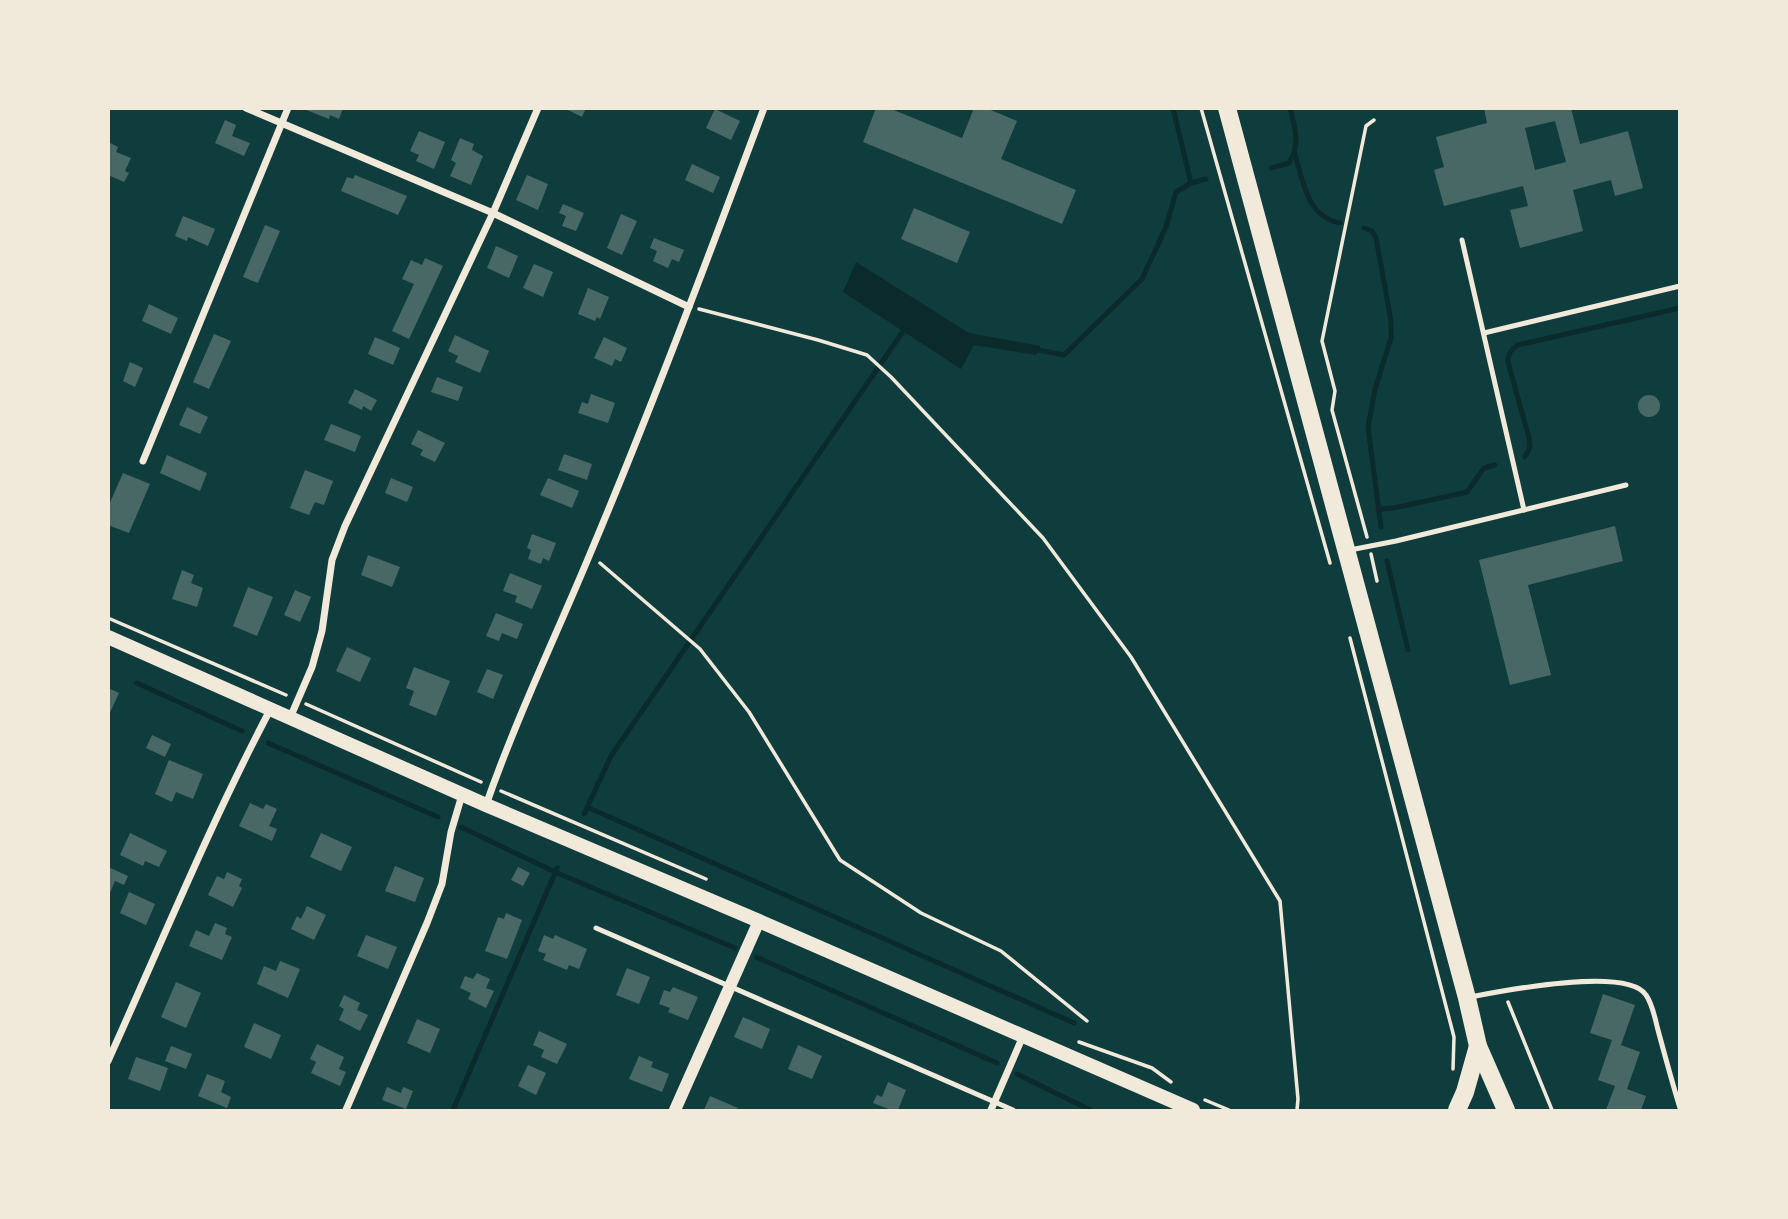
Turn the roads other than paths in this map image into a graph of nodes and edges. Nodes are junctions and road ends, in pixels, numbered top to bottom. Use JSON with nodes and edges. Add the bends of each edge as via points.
{"nodes":[{"id":1,"x":246,"y":108,"type":"edge"},
{"id":2,"x":288,"y":108,"type":"edge"},
{"id":3,"x":538,"y":108,"type":"edge"},
{"id":4,"x":764,"y":108,"type":"edge"},
{"id":5,"x":1227,"y":108,"type":"edge"},
{"id":6,"x":282,"y":123,"type":"junction"},
{"id":7,"x":493,"y":213,"type":"junction"},
{"id":8,"x":1462,"y":240,"type":"dead end"},
{"id":9,"x":1679,"y":286,"type":"edge"},
{"id":10,"x":689,"y":307,"type":"junction"},
{"id":11,"x":1484,"y":333,"type":"junction"},
{"id":12,"x":144,"y":461,"type":"dead end"},
{"id":13,"x":1626,"y":485,"type":"dead end"},
{"id":14,"x":1524,"y":510,"type":"junction"},
{"id":15,"x":1347,"y":551,"type":"junction"},
{"id":16,"x":108,"y":637,"type":"edge"},
{"id":17,"x":270,"y":709,"type":"junction"},
{"id":18,"x":290,"y":718,"type":"junction"},
{"id":19,"x":463,"y":794,"type":"junction"},
{"id":20,"x":486,"y":805,"type":"junction"},
{"id":21,"x":759,"y":920,"type":"junction"},
{"id":22,"x":596,"y":928,"type":"dead end"},
{"id":23,"x":729,"y":986,"type":"junction"},
{"id":24,"x":1467,"y":998,"type":"junction"},
{"id":25,"x":1024,"y":1035,"type":"junction"},
{"id":26,"x":1478,"y":1046,"type":"junction"},
{"id":27,"x":108,"y":1061,"type":"edge"},
{"id":28,"x":992,"y":1106,"type":"edge"},
{"id":29,"x":1679,"y":1108,"type":"edge"},
{"id":30,"x":346,"y":1111,"type":"edge"},
{"id":31,"x":674,"y":1111,"type":"edge"},
{"id":32,"x":1013,"y":1111,"type":"edge"},
{"id":33,"x":1193,"y":1111,"type":"edge"},
{"id":34,"x":1457,"y":1111,"type":"edge"},
{"id":35,"x":1506,"y":1111,"type":"edge"}],
"edges":[{"from":1,"to":6,"type":"street"},
{"from":2,"to":6,"type":"street"},
{"from":3,"to":7,"type":"street"},
{"from":4,"to":10,"type":"street"},
{"from":5,"to":15,"type":"main road"},
{"from":6,"to":7,"type":"street"},
{"from":6,"to":12,"type":"street"},
{"from":7,"to":10,"type":"street"},
{"from":7,"to":18,"type":"street","via":[[345,526],[332,560],[312,667]]},
{"from":8,"to":11,"type":"lane"},
{"from":9,"to":11,"type":"lane"},
{"from":10,"to":20,"type":"street"},
{"from":11,"to":14,"type":"lane"},
{"from":13,"to":14,"type":"lane"},
{"from":14,"to":15,"type":"lane"},
{"from":15,"to":24,"type":"main road"},
{"from":16,"to":17,"type":"main road"},
{"from":17,"to":18,"type":"main road"},
{"from":17,"to":27,"type":"street"},
{"from":18,"to":19,"type":"main road"},
{"from":19,"to":20,"type":"main road"},
{"from":19,"to":30,"type":"street","via":[[442,884]]},
{"from":20,"to":21,"type":"main road"},
{"from":21,"to":23,"type":"street"},
{"from":21,"to":25,"type":"main road"},
{"from":22,"to":23,"type":"lane"},
{"from":23,"to":28,"type":"lane"},
{"from":23,"to":31,"type":"street"},
{"from":24,"to":26,"type":"main road"},
{"from":24,"to":29,"type":"lane","via":[[1535,985],[1618,981],[1634,985],[1646,993],[1652,1009]]},
{"from":25,"to":28,"type":"street"},
{"from":25,"to":33,"type":"main road"},
{"from":26,"to":34,"type":"main road"},
{"from":26,"to":35,"type":"main road"},
{"from":28,"to":32,"type":"lane"}]}
